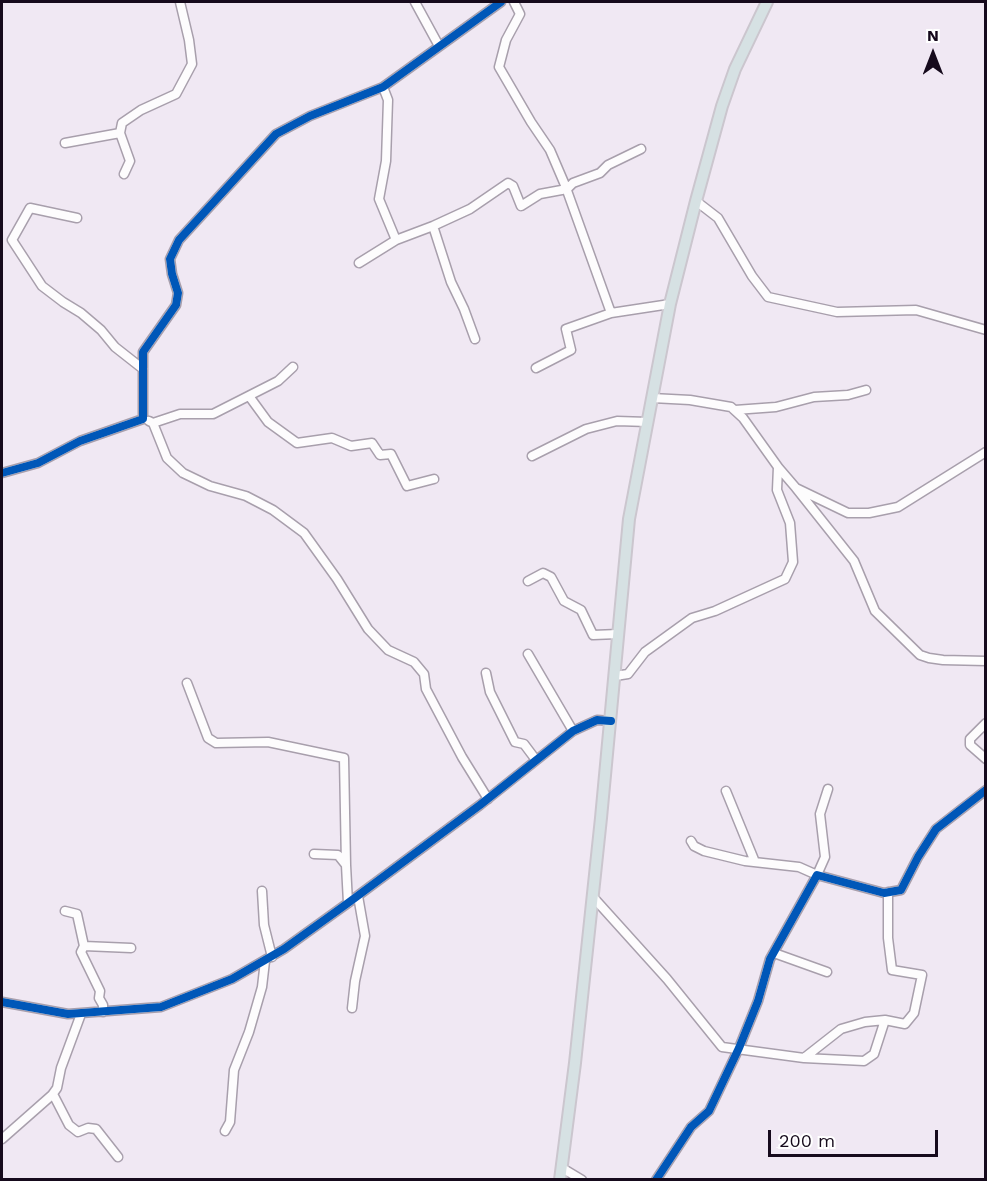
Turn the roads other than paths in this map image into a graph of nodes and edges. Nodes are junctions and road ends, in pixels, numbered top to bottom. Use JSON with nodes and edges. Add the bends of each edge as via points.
{"nodes":[{"id":1,"x":180,"y":2,"type":"edge"},
{"id":2,"x":415,"y":2,"type":"edge"},
{"id":3,"x":501,"y":2,"type":"edge"},
{"id":4,"x":514,"y":2,"type":"edge"},
{"id":5,"x":767,"y":2,"type":"edge"},
{"id":6,"x":439,"y":46,"type":"junction"},
{"id":7,"x":383,"y":87,"type":"junction"},
{"id":8,"x":120,"y":133,"type":"junction"},
{"id":9,"x":65,"y":144,"type":"dead end"},
{"id":10,"x":641,"y":149,"type":"dead end"},
{"id":11,"x":124,"y":174,"type":"dead end"},
{"id":12,"x":567,"y":189,"type":"junction"},
{"id":13,"x":696,"y":201,"type":"junction"},
{"id":14,"x":77,"y":218,"type":"dead end"},
{"id":15,"x":433,"y":226,"type":"junction"},
{"id":16,"x":396,"y":240,"type":"junction"},
{"id":17,"x":359,"y":263,"type":"dead end"},
{"id":18,"x":670,"y":304,"type":"junction"},
{"id":19,"x":611,"y":314,"type":"junction"},
{"id":20,"x":986,"y":330,"type":"edge"},
{"id":21,"x":474,"y":339,"type":"dead end"},
{"id":22,"x":293,"y":367,"type":"dead end"},
{"id":23,"x":536,"y":368,"type":"dead end"},
{"id":24,"x":143,"y":369,"type":"junction"},
{"id":25,"x":866,"y":390,"type":"dead end"},
{"id":26,"x":249,"y":396,"type":"junction"},
{"id":27,"x":652,"y":398,"type":"junction"},
{"id":28,"x":735,"y":410,"type":"junction"},
{"id":29,"x":143,"y":419,"type":"junction"},
{"id":30,"x":648,"y":422,"type":"junction"},
{"id":31,"x":153,"y":423,"type":"junction"},
{"id":32,"x":986,"y":452,"type":"edge"},
{"id":33,"x":532,"y":456,"type":"dead end"},
{"id":34,"x":778,"y":467,"type":"junction"},
{"id":35,"x":2,"y":473,"type":"edge"},
{"id":36,"x":434,"y":479,"type":"dead end"},
{"id":37,"x":796,"y":488,"type":"junction"},
{"id":38,"x":528,"y":581,"type":"dead end"},
{"id":39,"x":618,"y":634,"type":"junction"},
{"id":40,"x":528,"y":654,"type":"dead end"},
{"id":41,"x":986,"y":661,"type":"edge"},
{"id":42,"x":486,"y":673,"type":"dead end"},
{"id":43,"x":615,"y":676,"type":"junction"},
{"id":44,"x":188,"y":683,"type":"dead end"},
{"id":45,"x":611,"y":721,"type":"junction"},
{"id":46,"x":986,"y":723,"type":"edge"},
{"id":47,"x":573,"y":731,"type":"junction"},
{"id":48,"x":986,"y":759,"type":"edge"},
{"id":49,"x":536,"y":760,"type":"junction"},
{"id":50,"x":828,"y":789,"type":"dead end"},
{"id":51,"x":986,"y":790,"type":"edge"},
{"id":52,"x":726,"y":792,"type":"dead end"},
{"id":53,"x":488,"y":799,"type":"junction"},
{"id":54,"x":691,"y":841,"type":"dead end"},
{"id":55,"x":314,"y":854,"type":"dead end"},
{"id":56,"x":755,"y":862,"type":"junction"},
{"id":57,"x":346,"y":865,"type":"junction"},
{"id":58,"x":818,"y":875,"type":"junction"},
{"id":59,"x":262,"y":891,"type":"dead end"},
{"id":60,"x":888,"y":892,"type":"junction"},
{"id":61,"x":357,"y":896,"type":"junction"},
{"id":62,"x":593,"y":897,"type":"junction"},
{"id":63,"x":348,"y":903,"type":"junction"},
{"id":64,"x":66,"y":911,"type":"dead end"},
{"id":65,"x":84,"y":946,"type":"junction"},
{"id":66,"x":131,"y":948,"type":"dead end"},
{"id":67,"x":774,"y":953,"type":"junction"},
{"id":68,"x":268,"y":959,"type":"junction"},
{"id":69,"x":827,"y":972,"type":"dead end"},
{"id":70,"x":2,"y":1002,"type":"edge"},
{"id":71,"x":352,"y":1008,"type":"dead end"},
{"id":72,"x":103,"y":1012,"type":"junction"},
{"id":73,"x":81,"y":1014,"type":"junction"},
{"id":74,"x":885,"y":1020,"type":"junction"},
{"id":75,"x":739,"y":1048,"type":"junction"},
{"id":76,"x":804,"y":1058,"type":"junction"},
{"id":77,"x":53,"y":1094,"type":"junction"},
{"id":78,"x":225,"y":1131,"type":"dead end"},
{"id":79,"x":2,"y":1139,"type":"edge"},
{"id":80,"x":118,"y":1157,"type":"dead end"},
{"id":81,"x":562,"y":1168,"type":"junction"},
{"id":82,"x":560,"y":1179,"type":"edge"},
{"id":83,"x":582,"y":1179,"type":"edge"},
{"id":84,"x":656,"y":1179,"type":"edge"}],
"edges":[{"from":1,"to":8,"type":"street","via":[[192,64],[176,94],[122,123]]},
{"from":2,"to":6,"type":"street"},
{"from":3,"to":6,"type":"street"},
{"from":4,"to":12,"type":"street","via":[[520,14],[506,40],[499,67],[550,150]]},
{"from":5,"to":13,"type":"main road","via":[[732,78]]},
{"from":6,"to":7,"type":"street"},
{"from":7,"to":16,"type":"street","via":[[388,100],[386,162],[379,199]]},
{"from":7,"to":24,"type":"street","via":[[276,134],[179,240],[170,259],[178,293],[176,305],[143,352]]},
{"from":8,"to":9,"type":"street"},
{"from":8,"to":11,"type":"street","via":[[130,161]]},
{"from":10,"to":12,"type":"street"},
{"from":12,"to":15,"type":"street","via":[[540,194],[521,206],[508,183],[470,209]]},
{"from":12,"to":19,"type":"street"},
{"from":13,"to":18,"type":"main road"},
{"from":13,"to":20,"type":"street","via":[[718,218],[768,297],[837,312],[916,310]]},
{"from":14,"to":24,"type":"street","via":[[30,208],[12,240],[42,286],[81,313]]},
{"from":15,"to":16,"type":"street"},
{"from":15,"to":21,"type":"street"},
{"from":16,"to":17,"type":"street"},
{"from":18,"to":19,"type":"street"},
{"from":18,"to":27,"type":"main road"},
{"from":19,"to":23,"type":"street","via":[[566,329],[571,350]]},
{"from":22,"to":26,"type":"street","via":[[278,381]]},
{"from":24,"to":29,"type":"street"},
{"from":25,"to":28,"type":"street","via":[[776,407]]},
{"from":26,"to":31,"type":"street","via":[[213,414],[180,414]]},
{"from":26,"to":36,"type":"street","via":[[268,422],[297,443],[332,438],[351,446],[372,443],[380,455],[391,454],[407,486]]},
{"from":27,"to":28,"type":"street","via":[[690,400]]},
{"from":27,"to":30,"type":"main road"},
{"from":28,"to":34,"type":"street"},
{"from":29,"to":31,"type":"street"},
{"from":29,"to":35,"type":"street","via":[[80,441],[38,463]]},
{"from":30,"to":33,"type":"street","via":[[617,421],[586,429]]},
{"from":30,"to":39,"type":"main road","via":[[629,519]]},
{"from":31,"to":53,"type":"street","via":[[167,458],[183,473],[246,496],[304,533],[368,629],[388,650],[414,662],[424,674],[426,689]]},
{"from":32,"to":37,"type":"street","via":[[898,507],[869,513],[848,513]]},
{"from":34,"to":37,"type":"street"},
{"from":34,"to":43,"type":"street","via":[[777,490],[790,523],[793,562],[784,579],[692,618],[645,652],[628,674]]},
{"from":37,"to":41,"type":"street","via":[[854,561],[875,611],[920,655]]},
{"from":38,"to":39,"type":"street","via":[[543,573],[551,577],[564,601],[581,610],[593,635]]},
{"from":39,"to":43,"type":"main road"},
{"from":40,"to":47,"type":"street"},
{"from":42,"to":49,"type":"street","via":[[490,692],[515,742],[524,744]]},
{"from":43,"to":45,"type":"main road"},
{"from":44,"to":57,"type":"street","via":[[208,738],[216,743],[268,742],[344,758]]},
{"from":45,"to":47,"type":"street","via":[[597,720]]},
{"from":45,"to":62,"type":"main road"},
{"from":46,"to":48,"type":"street","via":[[970,739],[970,745]]},
{"from":47,"to":49,"type":"street"},
{"from":49,"to":53,"type":"street"},
{"from":50,"to":58,"type":"street","via":[[820,814],[825,857]]},
{"from":51,"to":60,"type":"street","via":[[936,829],[901,890]]},
{"from":52,"to":56,"type":"street"},
{"from":53,"to":61,"type":"street"},
{"from":54,"to":56,"type":"street","via":[[704,851]]},
{"from":55,"to":57,"type":"street","via":[[338,855]]},
{"from":56,"to":58,"type":"street","via":[[799,867]]},
{"from":57,"to":63,"type":"street"},
{"from":58,"to":60,"type":"street"},
{"from":58,"to":67,"type":"street"},
{"from":59,"to":68,"type":"street"},
{"from":60,"to":74,"type":"street","via":[[892,970],[922,975],[914,1013],[905,1024]]},
{"from":61,"to":63,"type":"street"},
{"from":61,"to":71,"type":"street","via":[[365,936]]},
{"from":62,"to":75,"type":"street","via":[[722,1047]]},
{"from":62,"to":81,"type":"main road"},
{"from":63,"to":68,"type":"street"},
{"from":64,"to":65,"type":"street","via":[[77,914]]},
{"from":65,"to":66,"type":"street"},
{"from":65,"to":72,"type":"street","via":[[81,952],[100,991]]},
{"from":67,"to":69,"type":"street"},
{"from":67,"to":75,"type":"street"},
{"from":68,"to":72,"type":"street","via":[[232,979],[161,1007]]},
{"from":68,"to":78,"type":"street","via":[[249,1032],[234,1070],[230,1122]]},
{"from":70,"to":73,"type":"street"},
{"from":72,"to":73,"type":"street"},
{"from":73,"to":77,"type":"street"},
{"from":74,"to":76,"type":"street","via":[[841,1029]]},
{"from":74,"to":76,"type":"street","via":[[874,1054],[864,1061]]},
{"from":75,"to":76,"type":"street"},
{"from":75,"to":84,"type":"street","via":[[709,1111],[691,1127]]},
{"from":77,"to":79,"type":"street"},
{"from":77,"to":80,"type":"street","via":[[69,1125],[78,1132],[96,1129]]},
{"from":81,"to":82,"type":"main road"},
{"from":81,"to":83,"type":"street"}]}
